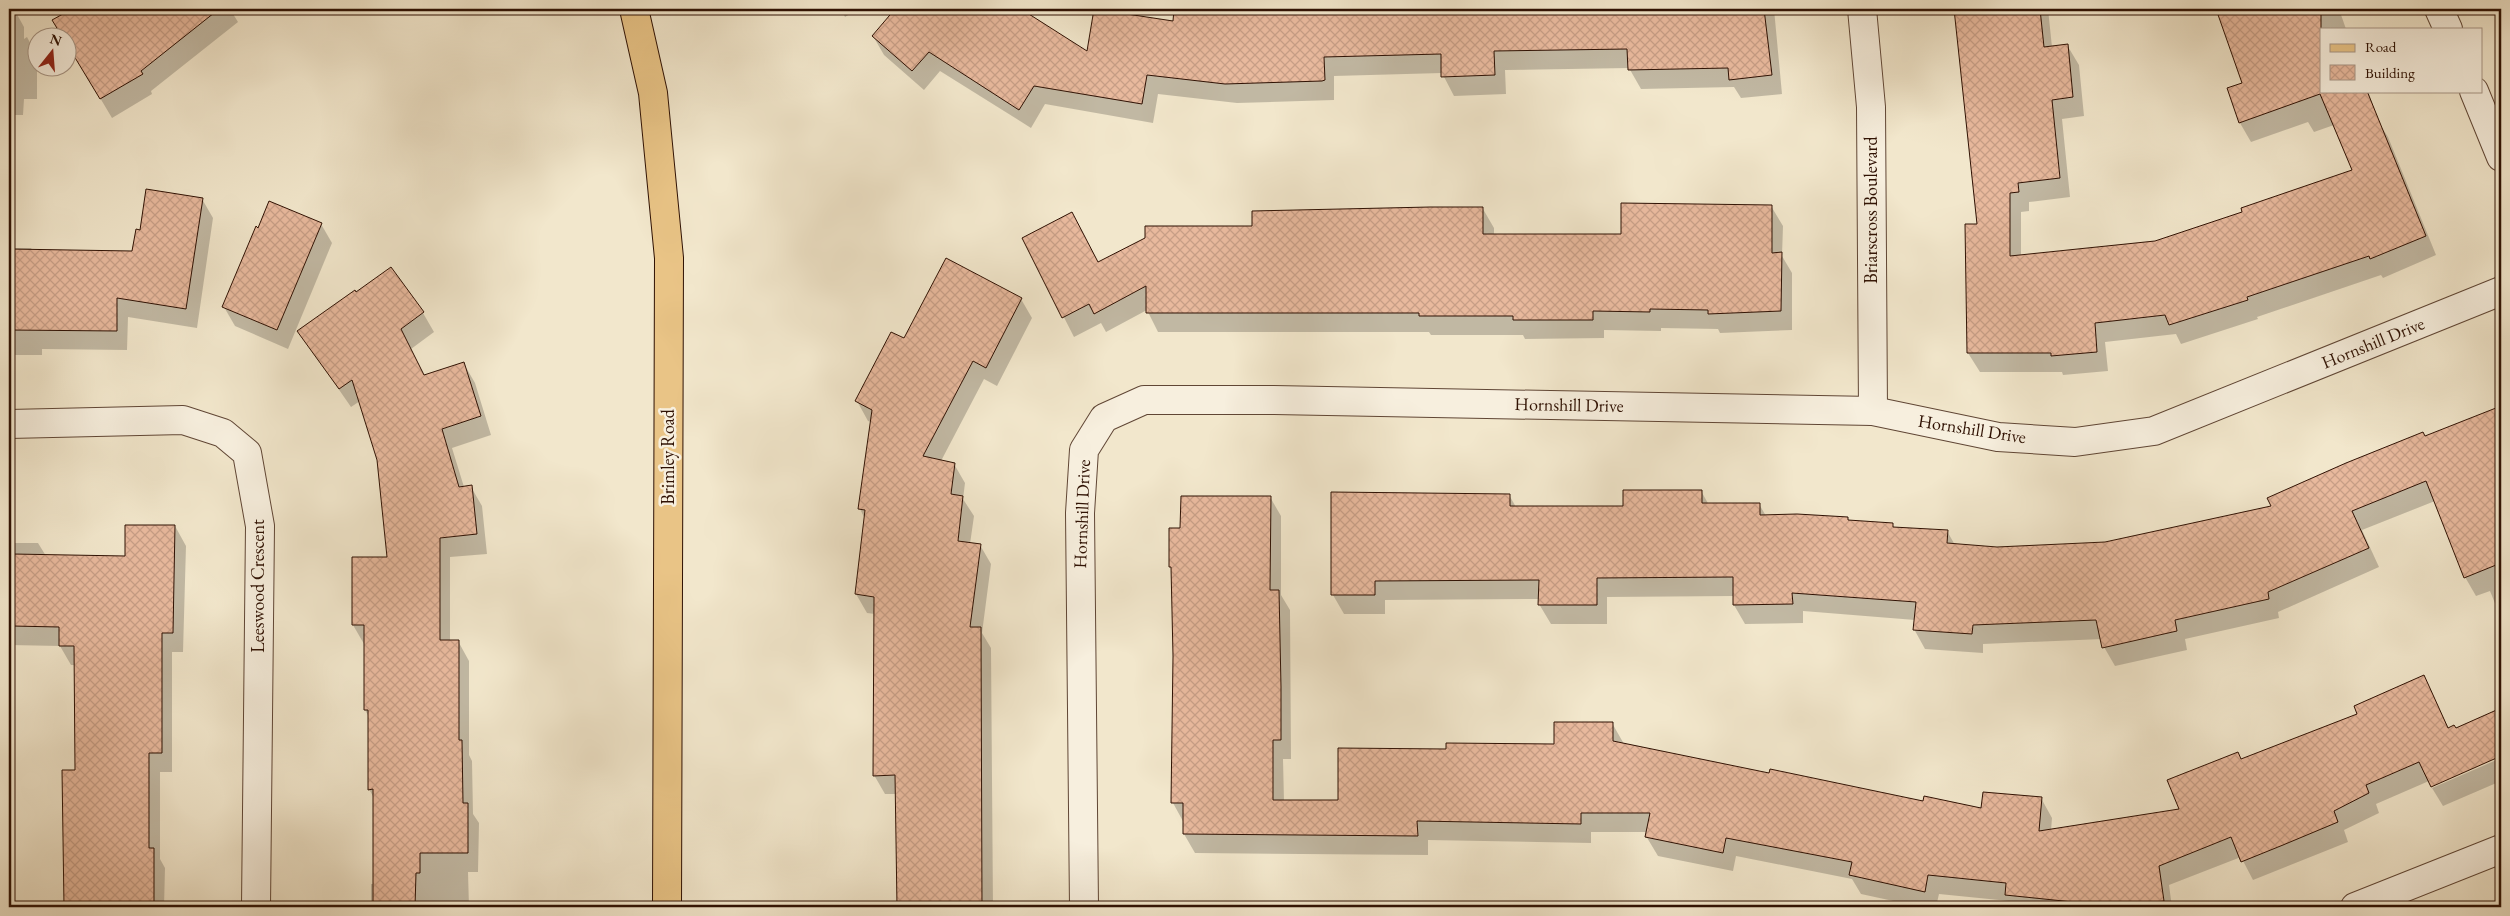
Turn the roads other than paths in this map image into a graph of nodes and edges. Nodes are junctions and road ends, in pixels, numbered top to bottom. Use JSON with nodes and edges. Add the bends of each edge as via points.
{"nodes":[{"id":1,"x":634,"y":9,"type":"edge"},
{"id":2,"x":1862,"y":9,"type":"edge"},
{"id":3,"x":2439,"y":9,"type":"edge"},
{"id":4,"x":2448,"y":28,"type":"edge"},
{"id":5,"x":2474,"y":92,"type":"edge"},
{"id":6,"x":2501,"y":157,"type":"edge"},
{"id":7,"x":2501,"y":291,"type":"edge"},
{"id":8,"x":1872,"y":411,"type":"junction"},
{"id":9,"x":9,"y":424,"type":"edge"},
{"id":10,"x":2501,"y":849,"type":"edge"},
{"id":11,"x":256,"y":907,"type":"edge"},
{"id":12,"x":667,"y":907,"type":"edge"},
{"id":13,"x":1084,"y":907,"type":"edge"},
{"id":14,"x":2355,"y":907,"type":"edge"}],
"edges":[{"from":1,"to":12,"type":"main road","name":"Brimley Road","via":[[653,93],[669,258]]},
{"from":2,"to":8,"type":"street","name":"Briarscross Boulevard","via":[[1871,107]]},
{"from":3,"to":4,"type":"street"},
{"from":5,"to":6,"type":"street"},
{"from":7,"to":8,"type":"street","name":"Hornshill Drive","via":[[2154,431],[2075,442],[1998,437]]},
{"from":8,"to":13,"type":"street","name":"Hornshill Drive","via":[[1144,400],[1104,418],[1084,450],[1080,513]]},
{"from":9,"to":11,"type":"street","name":"Leeswood Crescent","via":[[183,420],[223,433],[247,453],[260,526]]},
{"from":10,"to":14,"type":"street"}]}
